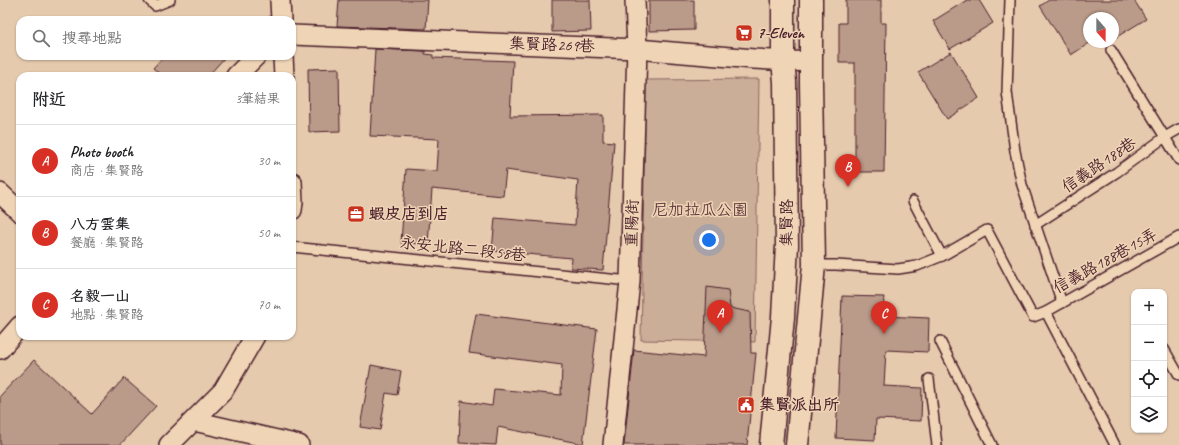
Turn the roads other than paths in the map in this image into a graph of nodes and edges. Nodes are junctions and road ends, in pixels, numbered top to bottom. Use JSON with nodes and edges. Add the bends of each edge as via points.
{"nodes":[{"id":1,"x":149,"y":0,"type":"edge"},
{"id":2,"x":170,"y":0,"type":"edge"},
{"id":3,"x":280,"y":0,"type":"edge"},
{"id":4,"x":635,"y":0,"type":"edge"},
{"id":5,"x":783,"y":0,"type":"edge"},
{"id":6,"x":811,"y":0,"type":"edge"},
{"id":7,"x":1010,"y":0,"type":"edge"},
{"id":8,"x":281,"y":16,"type":"edge"},
{"id":9,"x":296,"y":35,"type":"edge"},
{"id":10,"x":637,"y":49,"type":"junction"},
{"id":11,"x":1111,"y":50,"type":"dead end"},
{"id":12,"x":252,"y":60,"type":"edge"},
{"id":13,"x":283,"y":60,"type":"edge"},
{"id":14,"x":783,"y":60,"type":"junction"},
{"id":15,"x":811,"y":62,"type":"junction"},
{"id":16,"x":240,"y":72,"type":"edge"},
{"id":17,"x":284,"y":72,"type":"edge"},
{"id":18,"x":1179,"y":129,"type":"edge"},
{"id":19,"x":1165,"y":137,"type":"junction"},
{"id":20,"x":1179,"y":160,"type":"edge"},
{"id":21,"x":0,"y":193,"type":"edge"},
{"id":22,"x":913,"y":201,"type":"dead end"},
{"id":23,"x":16,"y":208,"type":"edge"},
{"id":24,"x":1035,"y":225,"type":"junction"},
{"id":25,"x":1179,"y":237,"type":"edge"},
{"id":26,"x":296,"y":247,"type":"edge"},
{"id":27,"x":942,"y":256,"type":"junction"},
{"id":28,"x":814,"y":265,"type":"junction"},
{"id":29,"x":630,"y":281,"type":"junction"},
{"id":30,"x":1062,"y":303,"type":"junction"},
{"id":31,"x":1046,"y":312,"type":"junction"},
{"id":32,"x":16,"y":331,"type":"edge"},
{"id":33,"x":253,"y":340,"type":"edge"},
{"id":34,"x":940,"y":341,"type":"dead end"},
{"id":35,"x":0,"y":349,"type":"edge"},
{"id":36,"x":1167,"y":354,"type":"edge"},
{"id":37,"x":1179,"y":375,"type":"edge"},
{"id":38,"x":929,"y":379,"type":"dead end"},
{"id":39,"x":194,"y":421,"type":"junction"},
{"id":40,"x":169,"y":445,"type":"edge"},
{"id":41,"x":299,"y":445,"type":"edge"},
{"id":42,"x":613,"y":445,"type":"edge"},
{"id":43,"x":770,"y":445,"type":"edge"},
{"id":44,"x":797,"y":445,"type":"edge"},
{"id":45,"x":936,"y":445,"type":"edge"},
{"id":46,"x":992,"y":445,"type":"edge"},
{"id":47,"x":1115,"y":445,"type":"edge"}],
"edges":[{"from":1,"to":2,"type":"lane","via":[[155,6]]},
{"from":3,"to":8,"type":"street"},
{"from":4,"to":10,"type":"street","name":"重陽街"},
{"from":5,"to":14,"type":"main road","name":"集賢路"},
{"from":6,"to":15,"type":"main road","name":"集賢路"},
{"from":7,"to":24,"type":"lane","via":[[1007,92],[1022,185]]},
{"from":9,"to":10,"type":"street","name":"集賢路269巷"},
{"from":10,"to":14,"type":"street","name":"集賢路269巷"},
{"from":10,"to":29,"type":"street","name":"重陽街"},
{"from":11,"to":19,"type":"lane"},
{"from":12,"to":16,"type":"street"},
{"from":13,"to":17,"type":"street"},
{"from":14,"to":15,"type":"street","name":"集賢路269巷"},
{"from":14,"to":43,"type":"main road","name":"集賢路","via":[[788,245]]},
{"from":15,"to":28,"type":"main road","name":"集賢路"},
{"from":18,"to":19,"type":"lane","name":"信義路188巷"},
{"from":19,"to":20,"type":"lane"},
{"from":19,"to":24,"type":"lane","name":"信義路188巷","via":[[1117,172]]},
{"from":21,"to":23,"type":"street"},
{"from":22,"to":27,"type":"lane"},
{"from":24,"to":30,"type":"lane"},
{"from":25,"to":30,"type":"lane","name":"信義路188巷15弄"},
{"from":26,"to":29,"type":"lane","name":"永安北路二段58巷"},
{"from":27,"to":28,"type":"lane","via":[[917,266],[898,269]]},
{"from":27,"to":31,"type":"lane","via":[[987,230],[1033,317]]},
{"from":28,"to":44,"type":"main road","name":"集賢路"},
{"from":29,"to":42,"type":"street","name":"重陽街"},
{"from":30,"to":31,"type":"lane","name":"信義路188巷15弄"},
{"from":31,"to":47,"type":"lane"},
{"from":32,"to":35,"type":"street"},
{"from":33,"to":39,"type":"street","via":[[223,391]]},
{"from":34,"to":46,"type":"lane"},
{"from":36,"to":37,"type":"lane"},
{"from":38,"to":45,"type":"lane"},
{"from":39,"to":40,"type":"street"},
{"from":39,"to":41,"type":"street"}]}
